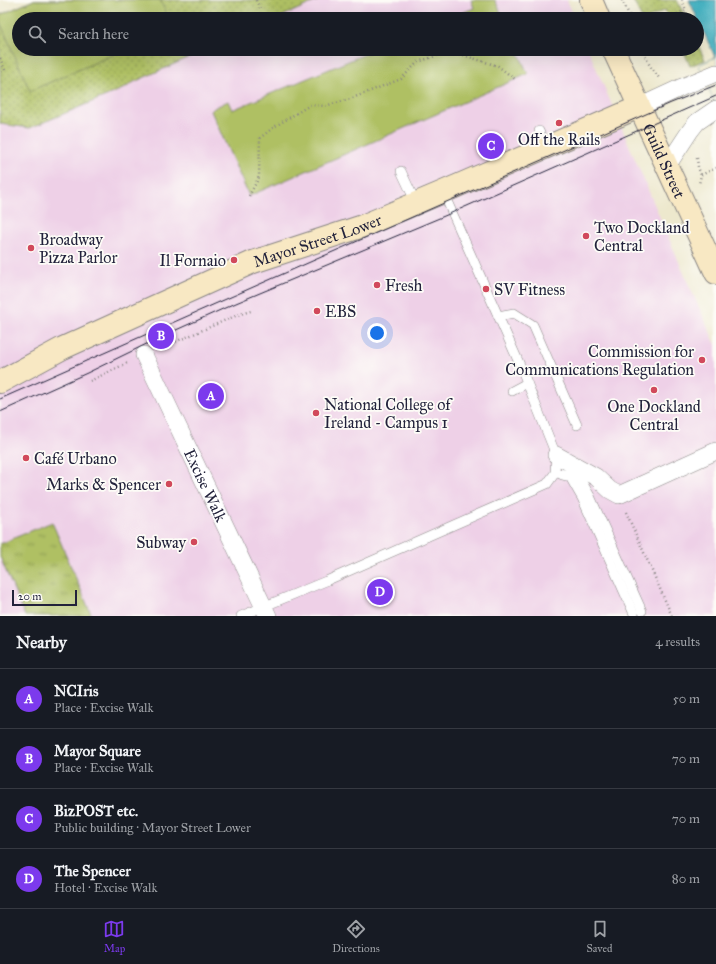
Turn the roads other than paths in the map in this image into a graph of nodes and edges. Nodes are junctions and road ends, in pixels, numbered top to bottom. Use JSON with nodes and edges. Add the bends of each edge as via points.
{"nodes":[{"id":1,"x":590,"y":0,"type":"edge"},
{"id":2,"x":596,"y":12,"type":"edge"},
{"id":3,"x":616,"y":56,"type":"edge"},
{"id":4,"x":710,"y":76,"type":"edge"},
{"id":5,"x":639,"y":107,"type":"junction"},
{"id":6,"x":716,"y":109,"type":"edge"},
{"id":7,"x":667,"y":166,"type":"junction"},
{"id":8,"x":401,"y":171,"type":"dead end"},
{"id":9,"x":443,"y":192,"type":"junction"},
{"id":10,"x":416,"y":203,"type":"junction"},
{"id":11,"x":716,"y":273,"type":"edge"},
{"id":12,"x":498,"y":316,"type":"junction"},
{"id":13,"x":144,"y":355,"type":"road end"},
{"id":14,"x":0,"y":381,"type":"edge"},
{"id":15,"x":527,"y":383,"type":"junction"},
{"id":16,"x":512,"y":391,"type":"dead end"},
{"id":17,"x":577,"y":425,"type":"dead end"},
{"id":18,"x":716,"y":451,"type":"edge"},
{"id":19,"x":556,"y":455,"type":"junction"},
{"id":20,"x":555,"y":473,"type":"junction"},
{"id":21,"x":265,"y":611,"type":"edge"},
{"id":22,"x":638,"y":613,"type":"dead end"},
{"id":23,"x":241,"y":616,"type":"edge"}],
"edges":[{"from":1,"to":2,"type":"street"},
{"from":3,"to":5,"type":"street","name":"Guild Street"},
{"from":4,"to":5,"type":"street"},
{"from":5,"to":7,"type":"street","name":"Guild Street"},
{"from":5,"to":9,"type":"street","name":"Mayor Street Lower","via":[[542,140]]},
{"from":6,"to":7,"type":"street","via":[[697,122]]},
{"from":7,"to":11,"type":"street","name":"Guild Street"},
{"from":8,"to":10,"type":"lane"},
{"from":9,"to":10,"type":"street","name":"Mayor Street Lower"},
{"from":9,"to":12,"type":"lane"},
{"from":10,"to":14,"type":"street","name":"Mayor Street Lower","via":[[360,226],[264,255],[63,348]]},
{"from":12,"to":15,"type":"lane"},
{"from":12,"to":17,"type":"lane","via":[[514,313],[533,325]]},
{"from":13,"to":21,"type":"street","name":"Excise Walk"},
{"from":15,"to":16,"type":"lane"},
{"from":15,"to":19,"type":"lane"},
{"from":18,"to":19,"type":"street","via":[[619,495],[596,477]]},
{"from":19,"to":20,"type":"lane"},
{"from":20,"to":21,"type":"lane","via":[[547,484],[332,578]]},
{"from":20,"to":22,"type":"lane","via":[[578,475],[590,496]]},
{"from":21,"to":23,"type":"lane"}]}
